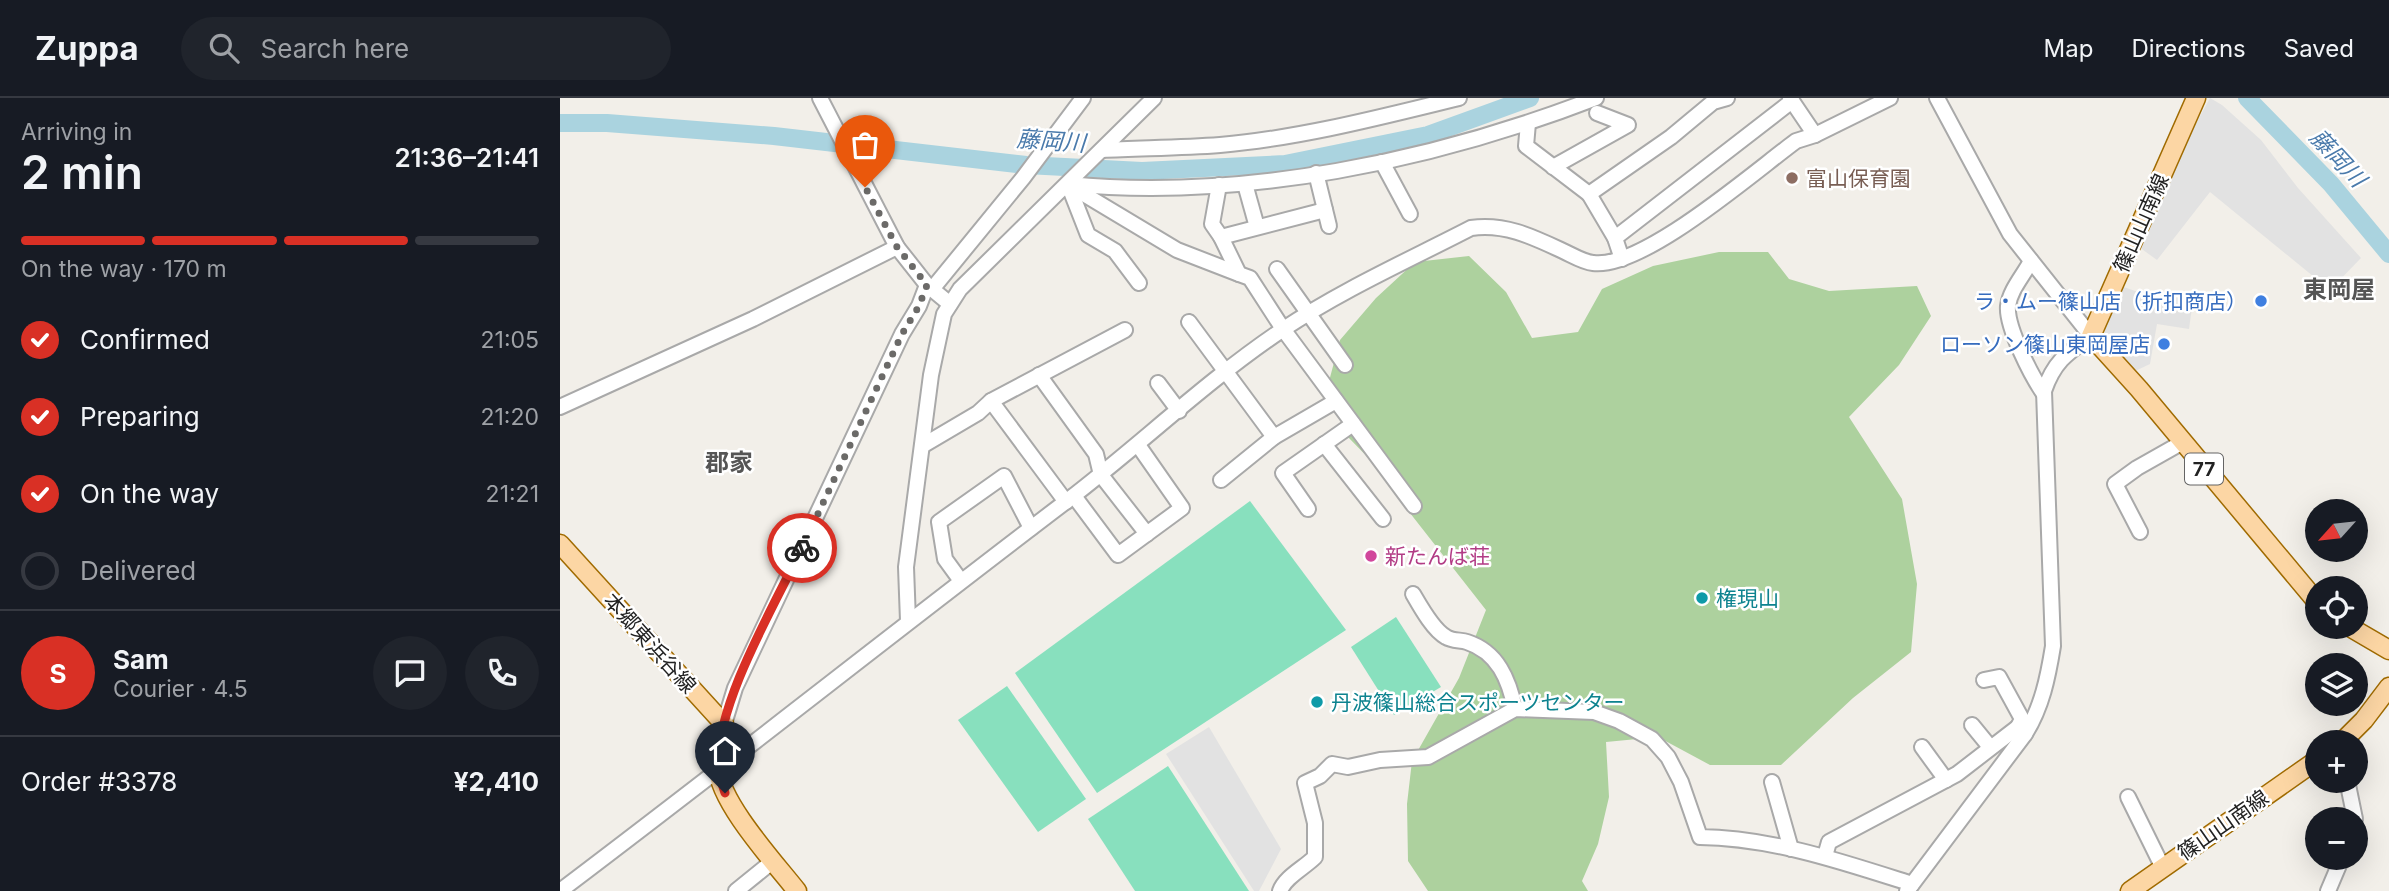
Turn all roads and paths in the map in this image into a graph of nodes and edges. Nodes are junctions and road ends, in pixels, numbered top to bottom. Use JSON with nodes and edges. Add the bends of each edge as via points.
{"nodes":[{"id":1,"x":820,"y":98,"type":"edge"},
{"id":2,"x":1083,"y":98,"type":"edge"},
{"id":3,"x":1154,"y":98,"type":"edge"},
{"id":4,"x":1459,"y":98,"type":"edge"},
{"id":5,"x":1727,"y":98,"type":"edge"},
{"id":6,"x":1890,"y":98,"type":"edge"},
{"id":7,"x":1937,"y":98,"type":"edge"},
{"id":8,"x":2196,"y":98,"type":"edge"},
{"id":9,"x":1791,"y":99,"type":"edge"},
{"id":10,"x":1596,"y":105,"type":"edge"},
{"id":11,"x":1528,"y":123,"type":"junction"},
{"id":12,"x":1815,"y":135,"type":"junction"},
{"id":13,"x":1098,"y":152,"type":"junction"},
{"id":14,"x":1382,"y":162,"type":"junction"},
{"id":15,"x":1553,"y":167,"type":"junction"},
{"id":16,"x":1316,"y":173,"type":"junction"},
{"id":17,"x":1070,"y":182,"type":"junction"},
{"id":18,"x":1245,"y":184,"type":"junction"},
{"id":19,"x":1219,"y":185,"type":"junction"},
{"id":20,"x":1589,"y":194,"type":"junction"},
{"id":21,"x":1325,"y":210,"type":"junction"},
{"id":22,"x":1410,"y":214,"type":"dead end"},
{"id":23,"x":1329,"y":226,"type":"dead end"},
{"id":24,"x":1257,"y":228,"type":"junction"},
{"id":25,"x":1221,"y":237,"type":"junction"},
{"id":26,"x":1615,"y":239,"type":"junction"},
{"id":27,"x":897,"y":247,"type":"junction"},
{"id":28,"x":1622,"y":259,"type":"junction"},
{"id":29,"x":2031,"y":261,"type":"junction"},
{"id":30,"x":1277,"y":269,"type":"dead end"},
{"id":31,"x":1239,"y":274,"type":"junction"},
{"id":32,"x":1139,"y":284,"type":"dead end"},
{"id":33,"x":930,"y":286,"type":"junction"},
{"id":34,"x":950,"y":304,"type":"junction"},
{"id":35,"x":1310,"y":313,"type":"junction"},
{"id":36,"x":1189,"y":322,"type":"dead end"},
{"id":37,"x":1283,"y":329,"type":"junction"},
{"id":38,"x":1125,"y":330,"type":"dead end"},
{"id":39,"x":2091,"y":337,"type":"junction"},
{"id":40,"x":1345,"y":365,"type":"dead end"},
{"id":41,"x":1225,"y":372,"type":"junction"},
{"id":42,"x":1039,"y":375,"type":"junction"},
{"id":43,"x":1158,"y":383,"type":"dead end"},
{"id":44,"x":2044,"y":394,"type":"junction"},
{"id":45,"x":991,"y":401,"type":"junction"},
{"id":46,"x":1336,"y":401,"type":"junction"},
{"id":47,"x":560,"y":407,"type":"edge"},
{"id":48,"x":1179,"y":411,"type":"junction"},
{"id":49,"x":1353,"y":424,"type":"junction"},
{"id":50,"x":1274,"y":437,"type":"junction"},
{"id":51,"x":2183,"y":442,"type":"junction"},
{"id":52,"x":1324,"y":444,"type":"junction"},
{"id":53,"x":1138,"y":445,"type":"junction"},
{"id":54,"x":922,"y":446,"type":"junction"},
{"id":55,"x":1101,"y":475,"type":"junction"},
{"id":56,"x":1220,"y":480,"type":"dead end"},
{"id":57,"x":1070,"y":499,"type":"junction"},
{"id":58,"x":1414,"y":506,"type":"dead end"},
{"id":59,"x":1308,"y":509,"type":"dead end"},
{"id":60,"x":1383,"y":519,"type":"dead end"},
{"id":61,"x":1031,"y":528,"type":"junction"},
{"id":62,"x":2140,"y":532,"type":"dead end"},
{"id":63,"x":1147,"y":534,"type":"junction"},
{"id":64,"x":560,"y":544,"type":"edge"},
{"id":65,"x":961,"y":581,"type":"junction"},
{"id":66,"x":2305,"y":588,"type":"edge"},
{"id":67,"x":1413,"y":594,"type":"dead end"},
{"id":68,"x":908,"y":621,"type":"junction"},
{"id":69,"x":2368,"y":638,"type":"edge"},
{"id":70,"x":2389,"y":650,"type":"edge"},
{"id":71,"x":1984,"y":680,"type":"dead end"},
{"id":72,"x":2389,"y":687,"type":"edge"},
{"id":73,"x":1515,"y":709,"type":"junction"},
{"id":74,"x":724,"y":724,"type":"junction"},
{"id":75,"x":1972,"y":725,"type":"dead end"},
{"id":76,"x":2354,"y":730,"type":"edge"},
{"id":77,"x":2022,"y":731,"type":"junction"},
{"id":78,"x":1922,"y":747,"type":"dead end"},
{"id":79,"x":1990,"y":747,"type":"junction"},
{"id":80,"x":2305,"y":768,"type":"edge"},
{"id":81,"x":718,"y":770,"type":"junction"},
{"id":82,"x":1946,"y":780,"type":"junction"},
{"id":83,"x":1772,"y":782,"type":"dead end"},
{"id":84,"x":2128,"y":797,"type":"dead end"},
{"id":85,"x":1791,"y":849,"type":"junction"},
{"id":86,"x":1825,"y":856,"type":"junction"},
{"id":87,"x":773,"y":861,"type":"junction"},
{"id":88,"x":2163,"y":867,"type":"junction"},
{"id":89,"x":2337,"y":870,"type":"edge"},
{"id":90,"x":1910,"y":888,"type":"edge"},
{"id":91,"x":560,"y":891,"type":"edge"},
{"id":92,"x":736,"y":891,"type":"edge"},
{"id":93,"x":797,"y":891,"type":"edge"},
{"id":94,"x":1280,"y":891,"type":"edge"},
{"id":95,"x":2130,"y":891,"type":"edge"},
{"id":96,"x":2328,"y":891,"type":"edge"}],
"edges":[{"from":1,"to":27,"type":"street"},
{"from":2,"to":33,"type":"street","via":[[1023,178]]},
{"from":3,"to":13,"type":"street"},
{"from":4,"to":13,"type":"street","via":[[1276,137]]},
{"from":5,"to":20,"type":"street","via":[[1713,102]]},
{"from":6,"to":12,"type":"street"},
{"from":7,"to":29,"type":"street","via":[[2010,234]]},
{"from":8,"to":39,"type":"main road","name":"篠山山南線"},
{"from":9,"to":12,"type":"street"},
{"from":9,"to":26,"type":"street"},
{"from":10,"to":11,"type":"street"},
{"from":10,"to":15,"type":"street","via":[[1628,125]]},
{"from":11,"to":14,"type":"street"},
{"from":11,"to":15,"type":"street","via":[[1526,146]]},
{"from":12,"to":28,"type":"street","via":[[1796,141],[1684,227]]},
{"from":13,"to":17,"type":"street"},
{"from":14,"to":16,"type":"street"},
{"from":14,"to":22,"type":"street"},
{"from":15,"to":20,"type":"street"},
{"from":16,"to":18,"type":"street"},
{"from":16,"to":21,"type":"street"},
{"from":17,"to":19,"type":"street","via":[[1118,189]]},
{"from":17,"to":31,"type":"street","via":[[1177,250]]},
{"from":17,"to":32,"type":"street","via":[[1088,235],[1115,251]]},
{"from":17,"to":34,"type":"street"},
{"from":18,"to":19,"type":"street"},
{"from":18,"to":24,"type":"street"},
{"from":19,"to":25,"type":"street","via":[[1212,224]]},
{"from":20,"to":26,"type":"street"},
{"from":21,"to":23,"type":"street"},
{"from":21,"to":24,"type":"street"},
{"from":24,"to":25,"type":"street"},
{"from":25,"to":31,"type":"street"},
{"from":26,"to":28,"type":"street"},
{"from":27,"to":33,"type":"street"},
{"from":27,"to":47,"type":"street"},
{"from":28,"to":35,"type":"street","via":[[1593,263],[1523,233],[1490,225],[1472,228]]},
{"from":29,"to":39,"type":"street"},
{"from":29,"to":44,"type":"street","via":[[2007,309],[2031,375]]},
{"from":30,"to":35,"type":"street"},
{"from":31,"to":37,"type":"street","via":[[1250,278]]},
{"from":33,"to":34,"type":"street"},
{"from":33,"to":74,"type":"street","via":[[902,334],[735,688]]},
{"from":34,"to":54,"type":"street","via":[[931,375]]},
{"from":35,"to":37,"type":"street"},
{"from":35,"to":40,"type":"street"},
{"from":36,"to":41,"type":"street"},
{"from":37,"to":41,"type":"street"},
{"from":37,"to":46,"type":"street"},
{"from":38,"to":42,"type":"street"},
{"from":39,"to":44,"type":"street","via":[[2063,356],[2050,373]]},
{"from":39,"to":51,"type":"main road","number":"77"},
{"from":41,"to":48,"type":"street"},
{"from":41,"to":50,"type":"street"},
{"from":42,"to":45,"type":"street"},
{"from":42,"to":55,"type":"street","via":[[1096,454]]},
{"from":43,"to":48,"type":"street"},
{"from":44,"to":77,"type":"street","via":[[2053,646],[2034,721]]},
{"from":45,"to":54,"type":"street"},
{"from":45,"to":57,"type":"street"},
{"from":46,"to":49,"type":"street"},
{"from":46,"to":50,"type":"street"},
{"from":48,"to":53,"type":"street"},
{"from":49,"to":52,"type":"street"},
{"from":49,"to":58,"type":"street"},
{"from":50,"to":56,"type":"street"},
{"from":51,"to":62,"type":"street","via":[[2115,484]]},
{"from":51,"to":66,"type":"main road","number":"77"},
{"from":52,"to":59,"type":"street","via":[[1283,472]]},
{"from":52,"to":60,"type":"street"},
{"from":53,"to":55,"type":"street"},
{"from":53,"to":63,"type":"street","via":[[1182,508]]},
{"from":54,"to":68,"type":"street","via":[[906,567]]},
{"from":55,"to":57,"type":"street"},
{"from":55,"to":63,"type":"street"},
{"from":57,"to":61,"type":"street"},
{"from":57,"to":63,"type":"street","via":[[1118,555]]},
{"from":61,"to":65,"type":"street"},
{"from":61,"to":65,"type":"street","via":[[1004,476],[939,522],[945,559]]},
{"from":64,"to":74,"type":"main road","name":"本郷東浜谷線"},
{"from":65,"to":68,"type":"street"},
{"from":67,"to":73,"type":"street","via":[[1446,638],[1470,643],[1498,661]]},
{"from":68,"to":81,"type":"street"},
{"from":69,"to":70,"type":"main road"},
{"from":71,"to":77,"type":"street","via":[[1999,677],[2022,719]]},
{"from":72,"to":76,"type":"main road"},
{"from":73,"to":85,"type":"street","via":[[1594,712],[1619,721],[1652,739],[1668,757],[1700,837]]},
{"from":73,"to":94,"type":"street","via":[[1428,757],[1349,767],[1332,764],[1304,783],[1315,823],[1315,857],[1283,882]]},
{"from":74,"to":81,"type":"main road"},
{"from":75,"to":79,"type":"street"},
{"from":77,"to":79,"type":"street"},
{"from":77,"to":90,"type":"street"},
{"from":78,"to":82,"type":"street"},
{"from":79,"to":82,"type":"street"},
{"from":80,"to":88,"type":"main road","name":"篠山山南線"},
{"from":81,"to":87,"type":"main road","via":[[735,810]]},
{"from":81,"to":91,"type":"street"},
{"from":82,"to":86,"type":"street","via":[[1829,842]]},
{"from":83,"to":85,"type":"street"},
{"from":84,"to":88,"type":"street"},
{"from":85,"to":86,"type":"street"},
{"from":86,"to":90,"type":"street"},
{"from":87,"to":92,"type":"street"},
{"from":87,"to":93,"type":"main road"},
{"from":88,"to":95,"type":"main road","name":"篠山山南線"},
{"from":89,"to":96,"type":"street"}]}
